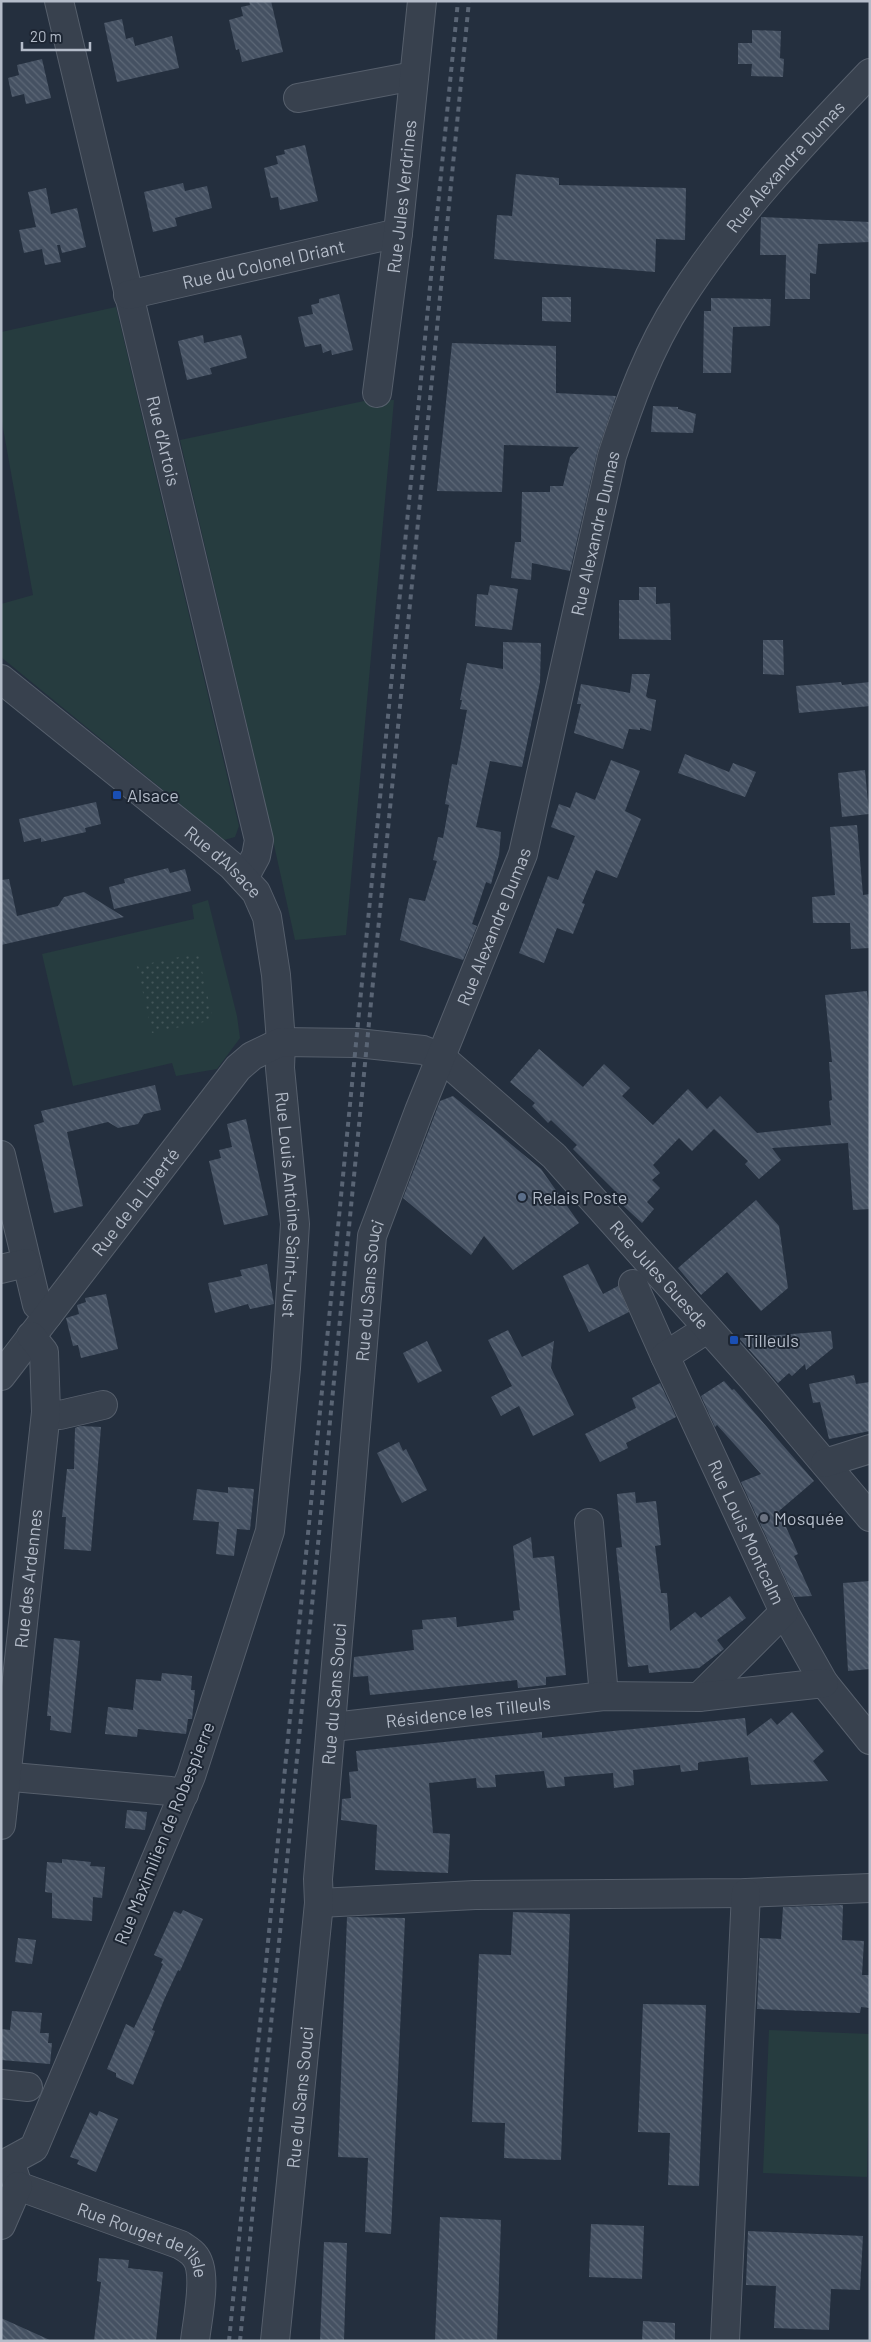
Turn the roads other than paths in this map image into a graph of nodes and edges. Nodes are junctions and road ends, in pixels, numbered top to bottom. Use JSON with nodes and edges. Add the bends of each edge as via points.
{"nodes":[{"id":1,"x":60,"y":1,"type":"edge"},
{"id":2,"x":422,"y":1,"type":"edge"},
{"id":3,"x":870,"y":73,"type":"edge"},
{"id":4,"x":414,"y":76,"type":"junction"},
{"id":5,"x":298,"y":98,"type":"dead end"},
{"id":6,"x":398,"y":233,"type":"junction"},
{"id":7,"x":128,"y":295,"type":"junction"},
{"id":8,"x":377,"y":392,"type":"dead end"},
{"id":9,"x":1,"y":679,"type":"edge"},
{"id":10,"x":244,"y":878,"type":"junction"},
{"id":11,"x":281,"y":1042,"type":"junction"},
{"id":12,"x":441,"y":1058,"type":"junction"},
{"id":13,"x":1,"y":1155,"type":"edge"},
{"id":14,"x":14,"y":1266,"type":"edge"},
{"id":15,"x":632,"y":1284,"type":"dead end"},
{"id":16,"x":48,"y":1315,"type":"junction"},
{"id":17,"x":707,"y":1329,"type":"junction"},
{"id":18,"x":31,"y":1336,"type":"junction"},
{"id":19,"x":665,"y":1356,"type":"junction"},
{"id":20,"x":286,"y":1368,"type":"joint"},
{"id":21,"x":1,"y":1376,"type":"edge"},
{"id":22,"x":103,"y":1405,"type":"dead end"},
{"id":23,"x":46,"y":1412,"type":"junction"},
{"id":24,"x":870,"y":1449,"type":"edge"},
{"id":25,"x":825,"y":1463,"type":"junction"},
{"id":26,"x":870,"y":1517,"type":"edge"},
{"id":27,"x":589,"y":1523,"type":"dead end"},
{"id":28,"x":784,"y":1612,"type":"junction"},
{"id":29,"x":824,"y":1683,"type":"junction"},
{"id":30,"x":604,"y":1696,"type":"junction"},
{"id":31,"x":699,"y":1697,"type":"junction"},
{"id":32,"x":333,"y":1727,"type":"junction"},
{"id":33,"x":870,"y":1740,"type":"edge"},
{"id":34,"x":4,"y":1776,"type":"edge"},
{"id":35,"x":184,"y":1794,"type":"junction"},
{"id":36,"x":1,"y":1825,"type":"edge"},
{"id":37,"x":870,"y":1888,"type":"edge"},
{"id":38,"x":746,"y":1893,"type":"junction"},
{"id":39,"x":319,"y":1903,"type":"junction"},
{"id":40,"x":1,"y":2084,"type":"edge"},
{"id":41,"x":28,"y":2088,"type":"dead end"},
{"id":42,"x":10,"y":2162,"type":"edge"},
{"id":43,"x":1,"y":2225,"type":"edge"},
{"id":44,"x":725,"y":2340,"type":"edge"},
{"id":45,"x":195,"y":2341,"type":"edge"},
{"id":46,"x":275,"y":2341,"type":"edge"},
{"id":47,"x":734,"y":2341,"type":"edge"}],
"edges":[{"from":1,"to":7,"type":"street","name":"Rue d'Artois"},
{"from":2,"to":4,"type":"street","name":"Rue Jules Verdrines"},
{"from":3,"to":12,"type":"street","name":"Rue Alexandre Dumas","via":[[807,138],[757,197],[679,301],[652,350],[612,456],[522,854]]},
{"from":4,"to":5,"type":"street"},
{"from":4,"to":6,"type":"street","name":"Rue Jules Verdrines"},
{"from":6,"to":7,"type":"street","name":"Rue du Colonel Driant"},
{"from":6,"to":8,"type":"street","name":"Rue Jules Verdrines"},
{"from":7,"to":10,"type":"street","name":"Rue d'Artois","via":[[258,840],[256,856]]},
{"from":9,"to":10,"type":"street","name":"Rue d'Alsace","via":[[165,810]]},
{"from":10,"to":11,"type":"street","name":"Rue d'Alsace","via":[[256,892],[267,917]]},
{"from":11,"to":12,"type":"street","name":"Rue Jules Guesde","via":[[357,1043],[423,1050]]},
{"from":11,"to":16,"type":"street","name":"Rue de la Liberté","via":[[252,1056],[238,1068]]},
{"from":11,"to":20,"type":"street","name":"Rue Louis Antoine Saint-Just","via":[[280,1068],[295,1224]]},
{"from":12,"to":17,"type":"street","name":"Rue Jules Guesde","via":[[554,1156]]},
{"from":12,"to":32,"type":"street","name":"Rue du Sans Souci","via":[[372,1236]]},
{"from":13,"to":14,"type":"street"},
{"from":14,"to":16,"type":"street","via":[[37,1305]]},
{"from":15,"to":19,"type":"street","name":"Rue Louis Montcalm"},
{"from":16,"to":18,"type":"street","name":"Rue de la Liberté"},
{"from":17,"to":19,"type":"street"},
{"from":17,"to":25,"type":"street","name":"Rue Jules Guesde"},
{"from":18,"to":21,"type":"street","name":"Rue de la Liberté"},
{"from":18,"to":23,"type":"street","name":"Rue des Ardennes","via":[[44,1352]]},
{"from":19,"to":28,"type":"street","name":"Rue Louis Montcalm"},
{"from":20,"to":35,"type":"street","name":"Rue Maximilien de Robespierre","via":[[270,1531]]},
{"from":22,"to":23,"type":"street","via":[[60,1415]]},
{"from":23,"to":34,"type":"street","name":"Rue des Ardennes"},
{"from":24,"to":25,"type":"street"},
{"from":25,"to":26,"type":"street","name":"Rue Jules Guesde"},
{"from":27,"to":30,"type":"street"},
{"from":28,"to":29,"type":"street","name":"Rue Louis Montcalm"},
{"from":28,"to":31,"type":"street"},
{"from":29,"to":31,"type":"street","name":"Résidence les Tilleuls"},
{"from":29,"to":33,"type":"street","name":"Rue Louis Montcalm"},
{"from":30,"to":31,"type":"street","name":"Résidence les Tilleuls"},
{"from":30,"to":32,"type":"street","name":"Résidence les Tilleuls"},
{"from":32,"to":39,"type":"street","name":"Rue du Sans Souci","via":[[318,1879]]},
{"from":34,"to":35,"type":"street"},
{"from":34,"to":36,"type":"street","name":"Rue des Ardennes"},
{"from":35,"to":42,"type":"street","name":"Rue Maximilien de Robespierre","via":[[34,2148]]},
{"from":37,"to":38,"type":"street"},
{"from":38,"to":39,"type":"street","via":[[475,1894]]},
{"from":38,"to":44,"type":"street"},
{"from":39,"to":46,"type":"street","name":"Rue du Sans Souci"},
{"from":40,"to":41,"type":"street"},
{"from":42,"to":43,"type":"street"},
{"from":42,"to":45,"type":"street","name":"Rue Rouget de l'Isle","via":[[181,2245],[195,2255],[202,2281]]},
{"from":44,"to":47,"type":"street"}]}
